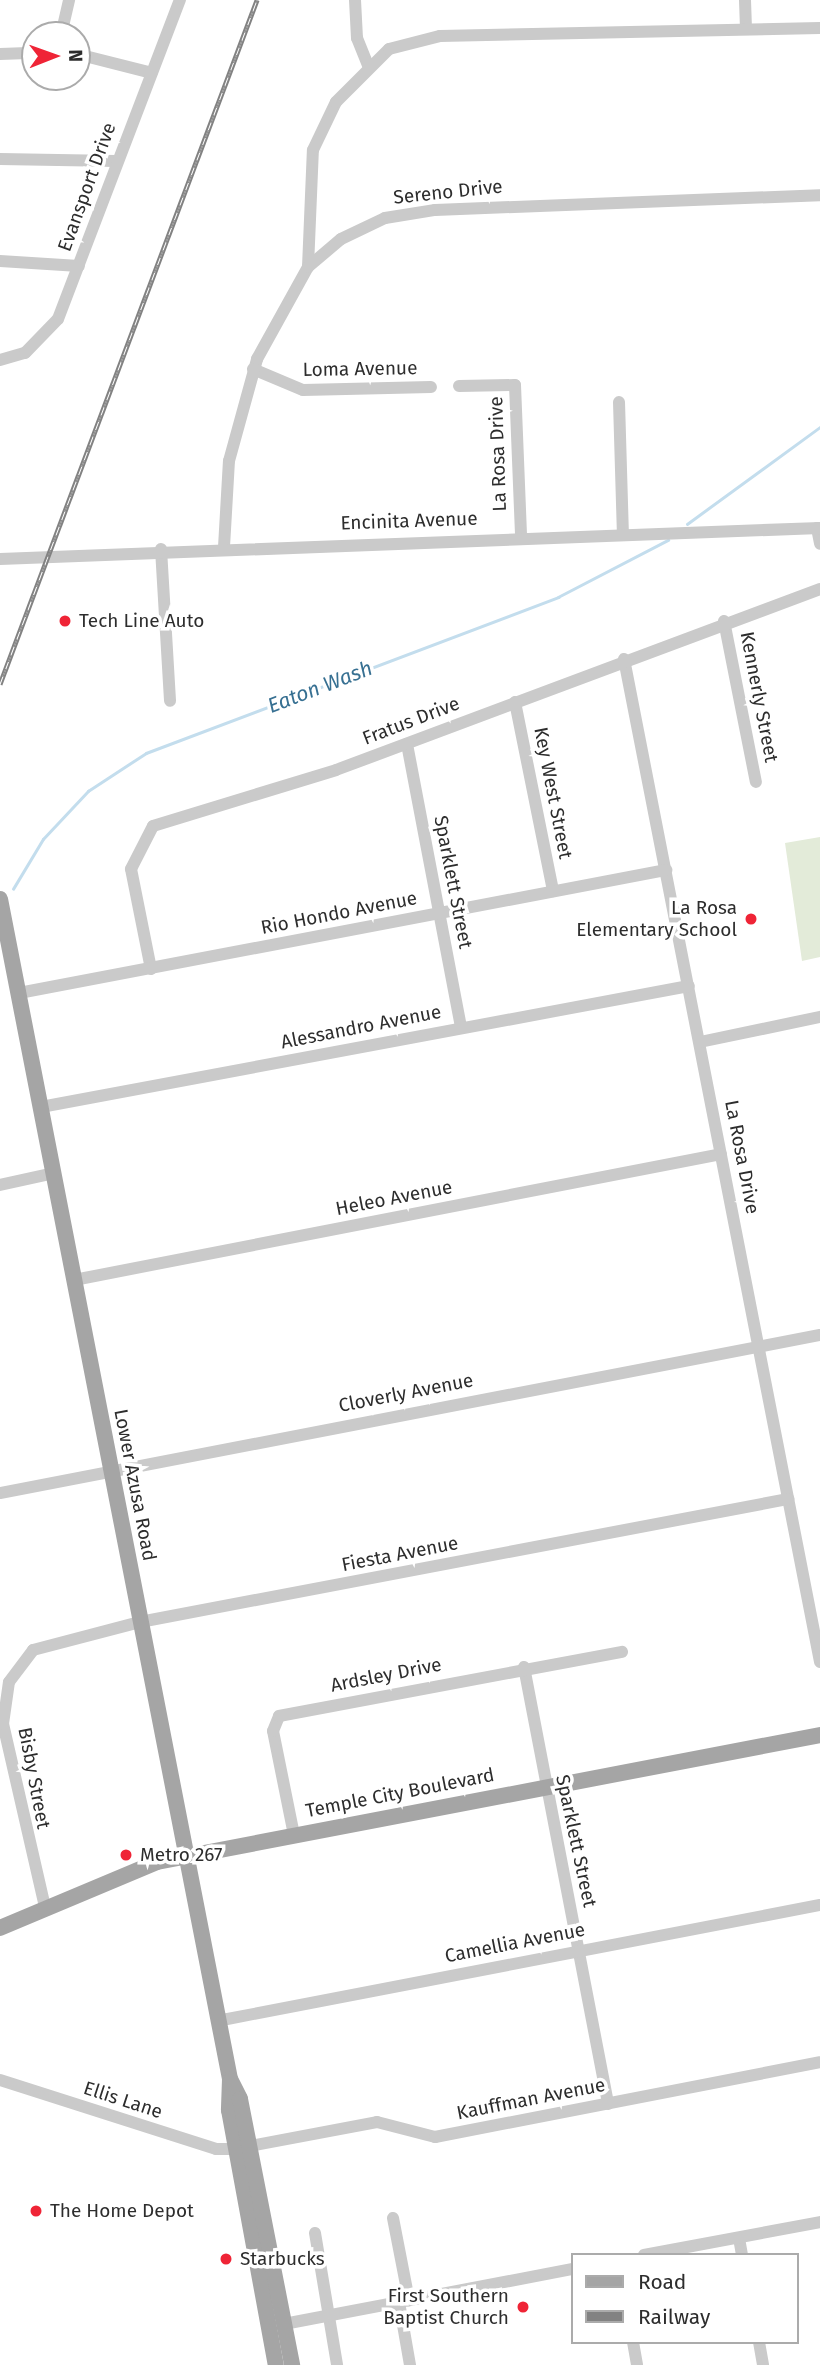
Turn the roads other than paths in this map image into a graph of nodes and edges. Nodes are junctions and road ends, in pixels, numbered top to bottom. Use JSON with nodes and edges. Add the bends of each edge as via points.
{"nodes":[{"id":1,"x":69,"y":0,"type":"edge"},
{"id":2,"x":180,"y":0,"type":"edge"},
{"id":3,"x":355,"y":0,"type":"edge"},
{"id":4,"x":745,"y":0,"type":"edge"},
{"id":5,"x":64,"y":21,"type":"edge"},
{"id":6,"x":746,"y":26,"type":"junction"},
{"id":7,"x":820,"y":29,"type":"edge"},
{"id":8,"x":21,"y":53,"type":"edge"},
{"id":9,"x":0,"y":54,"type":"edge"},
{"id":10,"x":91,"y":58,"type":"edge"},
{"id":11,"x":368,"y":65,"type":"junction"},
{"id":12,"x":152,"y":73,"type":"junction"},
{"id":13,"x":0,"y":159,"type":"edge"},
{"id":14,"x":116,"y":161,"type":"junction"},
{"id":15,"x":820,"y":195,"type":"edge"},
{"id":16,"x":0,"y":261,"type":"edge"},
{"id":17,"x":79,"y":266,"type":"junction"},
{"id":18,"x":308,"y":267,"type":"junction"},
{"id":19,"x":0,"y":360,"type":"edge"},
{"id":20,"x":253,"y":369,"type":"junction"},
{"id":21,"x":459,"y":386,"type":"dead end"},
{"id":22,"x":431,"y":387,"type":"dead end"},
{"id":23,"x":619,"y":402,"type":"dead end"},
{"id":24,"x":819,"y":528,"type":"edge"},
{"id":25,"x":623,"y":533,"type":"junction"},
{"id":26,"x":521,"y":536,"type":"junction"},
{"id":27,"x":820,"y":544,"type":"edge"},
{"id":28,"x":224,"y":547,"type":"junction"},
{"id":29,"x":160,"y":549,"type":"junction"},
{"id":30,"x":0,"y":559,"type":"edge"},
{"id":31,"x":820,"y":589,"type":"edge"},
{"id":32,"x":724,"y":621,"type":"junction"},
{"id":33,"x":624,"y":659,"type":"junction"},
{"id":34,"x":170,"y":701,"type":"dead end"},
{"id":35,"x":515,"y":702,"type":"junction"},
{"id":36,"x":407,"y":744,"type":"junction"},
{"id":37,"x":756,"y":782,"type":"dead end"},
{"id":38,"x":666,"y":870,"type":"junction"},
{"id":39,"x":553,"y":891,"type":"junction"},
{"id":40,"x":0,"y":898,"type":"edge"},
{"id":41,"x":439,"y":913,"type":"junction"},
{"id":42,"x":151,"y":969,"type":"junction"},
{"id":43,"x":689,"y":986,"type":"junction"},
{"id":44,"x":19,"y":993,"type":"junction"},
{"id":45,"x":820,"y":1017,"type":"edge"},
{"id":46,"x":461,"y":1027,"type":"junction"},
{"id":47,"x":700,"y":1042,"type":"junction"},
{"id":48,"x":41,"y":1107,"type":"junction"},
{"id":49,"x":721,"y":1154,"type":"junction"},
{"id":50,"x":54,"y":1173,"type":"junction"},
{"id":51,"x":0,"y":1185,"type":"edge"},
{"id":52,"x":74,"y":1280,"type":"junction"},
{"id":53,"x":820,"y":1335,"type":"edge"},
{"id":54,"x":759,"y":1346,"type":"junction"},
{"id":55,"x":111,"y":1469,"type":"junction"},
{"id":56,"x":0,"y":1493,"type":"edge"},
{"id":57,"x":788,"y":1499,"type":"junction"},
{"id":58,"x":140,"y":1622,"type":"junction"},
{"id":59,"x":622,"y":1651,"type":"dead end"},
{"id":60,"x":24,"y":1659,"type":"joint"},
{"id":61,"x":820,"y":1662,"type":"edge"},
{"id":62,"x":524,"y":1667,"type":"junction"},
{"id":63,"x":820,"y":1735,"type":"edge"},
{"id":64,"x":546,"y":1786,"type":"junction"},
{"id":65,"x":294,"y":1835,"type":"junction"},
{"id":66,"x":186,"y":1857,"type":"junction"},
{"id":67,"x":820,"y":1905,"type":"edge"},
{"id":68,"x":45,"y":1907,"type":"junction"},
{"id":69,"x":0,"y":1928,"type":"edge"},
{"id":70,"x":579,"y":1950,"type":"junction"},
{"id":71,"x":217,"y":2021,"type":"junction"},
{"id":72,"x":820,"y":2062,"type":"edge"},
{"id":73,"x":230,"y":2079,"type":"junction"},
{"id":74,"x":0,"y":2080,"type":"edge"},
{"id":75,"x":608,"y":2104,"type":"junction"},
{"id":76,"x":243,"y":2147,"type":"junction"},
{"id":77,"x":393,"y":2218,"type":"dead end"},
{"id":78,"x":820,"y":2222,"type":"edge"},
{"id":79,"x":315,"y":2233,"type":"dead end"},
{"id":80,"x":739,"y":2238,"type":"junction"},
{"id":81,"x":655,"y":2253,"type":"edge"},
{"id":82,"x":742,"y":2253,"type":"edge"},
{"id":83,"x":572,"y":2269,"type":"edge"},
{"id":84,"x":404,"y":2301,"type":"junction"},
{"id":85,"x":327,"y":2314,"type":"junction"},
{"id":86,"x":284,"y":2324,"type":"junction"},
{"id":87,"x":633,"y":2344,"type":"edge"},
{"id":88,"x":759,"y":2344,"type":"edge"},
{"id":89,"x":276,"y":2365,"type":"edge"},
{"id":90,"x":292,"y":2365,"type":"edge"},
{"id":91,"x":337,"y":2365,"type":"edge"},
{"id":92,"x":410,"y":2365,"type":"edge"},
{"id":93,"x":637,"y":2365,"type":"edge"},
{"id":94,"x":763,"y":2365,"type":"edge"}],
"edges":[{"from":1,"to":5,"type":"street"},
{"from":2,"to":12,"type":"street","name":"Evansport Drive"},
{"from":3,"to":11,"type":"street","via":[[357,38]]},
{"from":4,"to":6,"type":"street"},
{"from":6,"to":7,"type":"street"},
{"from":6,"to":11,"type":"street","via":[[440,36],[402,43]]},
{"from":8,"to":9,"type":"street"},
{"from":10,"to":12,"type":"street"},
{"from":11,"to":18,"type":"street","via":[[351,83],[313,149]]},
{"from":12,"to":14,"type":"street","name":"Evansport Drive"},
{"from":13,"to":14,"type":"street"},
{"from":14,"to":17,"type":"street","name":"Evansport Drive"},
{"from":15,"to":18,"type":"street","name":"Sereno Drive","via":[[408,212],[362,227]]},
{"from":16,"to":17,"type":"street"},
{"from":17,"to":19,"type":"street","name":"Evansport Drive","via":[[49,333],[25,353]]},
{"from":18,"to":20,"type":"street","name":"Sereno Drive","via":[[268,332]]},
{"from":20,"to":22,"type":"street","name":"Loma Avenue","via":[[303,390]]},
{"from":20,"to":28,"type":"street","name":"Sereno Drive","via":[[229,461]]},
{"from":21,"to":26,"type":"street","name":"La Rosa Drive","via":[[515,385]]},
{"from":23,"to":25,"type":"street"},
{"from":24,"to":25,"type":"street","name":"Encinita Avenue"},
{"from":24,"to":27,"type":"street"},
{"from":25,"to":26,"type":"street","name":"Encinita Avenue"},
{"from":26,"to":28,"type":"street","name":"Encinita Avenue"},
{"from":28,"to":29,"type":"street","name":"Encinita Avenue"},
{"from":29,"to":30,"type":"street","name":"Encinita Avenue"},
{"from":29,"to":34,"type":"street"},
{"from":31,"to":32,"type":"street","name":"Fratus Drive"},
{"from":32,"to":33,"type":"street","name":"Fratus Drive"},
{"from":32,"to":37,"type":"street","name":"Kennerly Street"},
{"from":33,"to":35,"type":"street","name":"Fratus Drive"},
{"from":33,"to":38,"type":"street","name":"La Rosa Drive"},
{"from":35,"to":36,"type":"street","name":"Fratus Drive"},
{"from":35,"to":39,"type":"street","name":"Key West Street"},
{"from":36,"to":41,"type":"street","name":"Sparklett Street"},
{"from":36,"to":42,"type":"street","name":"Fratus Drive","via":[[153,826],[131,869]]},
{"from":38,"to":39,"type":"street","name":"Rio Hondo Avenue"},
{"from":38,"to":43,"type":"street","name":"La Rosa Drive"},
{"from":39,"to":41,"type":"street","name":"Rio Hondo Avenue"},
{"from":40,"to":44,"type":"main road","name":"Lower Azusa Road"},
{"from":41,"to":42,"type":"street","name":"Rio Hondo Avenue"},
{"from":41,"to":46,"type":"street","name":"Sparklett Street"},
{"from":42,"to":44,"type":"street","name":"Rio Hondo Avenue"},
{"from":43,"to":46,"type":"street","name":"Alessandro Avenue"},
{"from":43,"to":47,"type":"street","name":"La Rosa Drive"},
{"from":44,"to":48,"type":"main road","name":"Lower Azusa Road"},
{"from":45,"to":47,"type":"street"},
{"from":46,"to":48,"type":"street","name":"Alessandro Avenue"},
{"from":47,"to":49,"type":"street","name":"La Rosa Drive"},
{"from":48,"to":50,"type":"main road","name":"Lower Azusa Road"},
{"from":49,"to":52,"type":"street","name":"Heleo Avenue"},
{"from":49,"to":54,"type":"street","name":"La Rosa Drive"},
{"from":50,"to":51,"type":"street"},
{"from":50,"to":52,"type":"main road","name":"Lower Azusa Road"},
{"from":52,"to":55,"type":"main road","name":"Lower Azusa Road"},
{"from":53,"to":54,"type":"street","name":"Cloverly Avenue"},
{"from":54,"to":55,"type":"street","name":"Cloverly Avenue"},
{"from":54,"to":57,"type":"street","name":"La Rosa Drive"},
{"from":55,"to":56,"type":"street","name":"Cloverly Avenue"},
{"from":55,"to":58,"type":"main road","name":"Lower Azusa Road"},
{"from":57,"to":58,"type":"street","name":"Fiesta Avenue"},
{"from":57,"to":61,"type":"street","name":"La Rosa Drive"},
{"from":58,"to":60,"type":"street","name":"Fiesta Avenue","via":[[54,1641]]},
{"from":58,"to":66,"type":"main road","name":"Lower Azusa Road"},
{"from":59,"to":62,"type":"street","name":"Ardsley Drive"},
{"from":60,"to":68,"type":"street","name":"Bisby Street","via":[[9,1682],[4,1724]]},
{"from":62,"to":64,"type":"street","name":"Sparklett Street"},
{"from":62,"to":65,"type":"street","name":"Ardsley Drive","via":[[279,1716],[273,1731]]},
{"from":63,"to":64,"type":"main road","name":"Temple City Boulevard"},
{"from":64,"to":65,"type":"main road","name":"Temple City Boulevard"},
{"from":64,"to":70,"type":"street","name":"Sparklett Street"},
{"from":65,"to":66,"type":"main road","name":"Temple City Boulevard"},
{"from":66,"to":68,"type":"main road","name":"Temple City Boulevard","via":[[133,1869]]},
{"from":66,"to":71,"type":"main road","name":"Lower Azusa Road"},
{"from":67,"to":70,"type":"street","name":"Camellia Avenue"},
{"from":68,"to":69,"type":"main road","name":"Temple City Boulevard"},
{"from":70,"to":71,"type":"street","name":"Camellia Avenue"},
{"from":70,"to":75,"type":"street","name":"Sparklett Street"},
{"from":71,"to":73,"type":"main road","name":"Lower Azusa Road"},
{"from":72,"to":75,"type":"street","name":"Kauffman Avenue"},
{"from":73,"to":76,"type":"main road","name":"Lower Azusa Road"},
{"from":73,"to":76,"type":"main road","name":"Lower Azusa Road","via":[[245,2120]]},
{"from":74,"to":76,"type":"street","name":"Ellis Lane","via":[[216,2150]]},
{"from":75,"to":76,"type":"street","name":"Kauffman Avenue","via":[[435,2137],[377,2122]]},
{"from":76,"to":86,"type":"main road","name":"Lower Azusa Road","via":[[259,2188]]},
{"from":76,"to":89,"type":"main road","name":"Lower Azusa Road"},
{"from":77,"to":84,"type":"street"},
{"from":78,"to":80,"type":"street"},
{"from":79,"to":85,"type":"street"},
{"from":80,"to":81,"type":"street"},
{"from":80,"to":82,"type":"street"},
{"from":83,"to":84,"type":"street"},
{"from":84,"to":85,"type":"street"},
{"from":84,"to":92,"type":"street"},
{"from":85,"to":86,"type":"street"},
{"from":85,"to":91,"type":"street"},
{"from":86,"to":90,"type":"main road","name":"Lower Azusa Road"},
{"from":87,"to":93,"type":"street"},
{"from":88,"to":94,"type":"street"}]}
